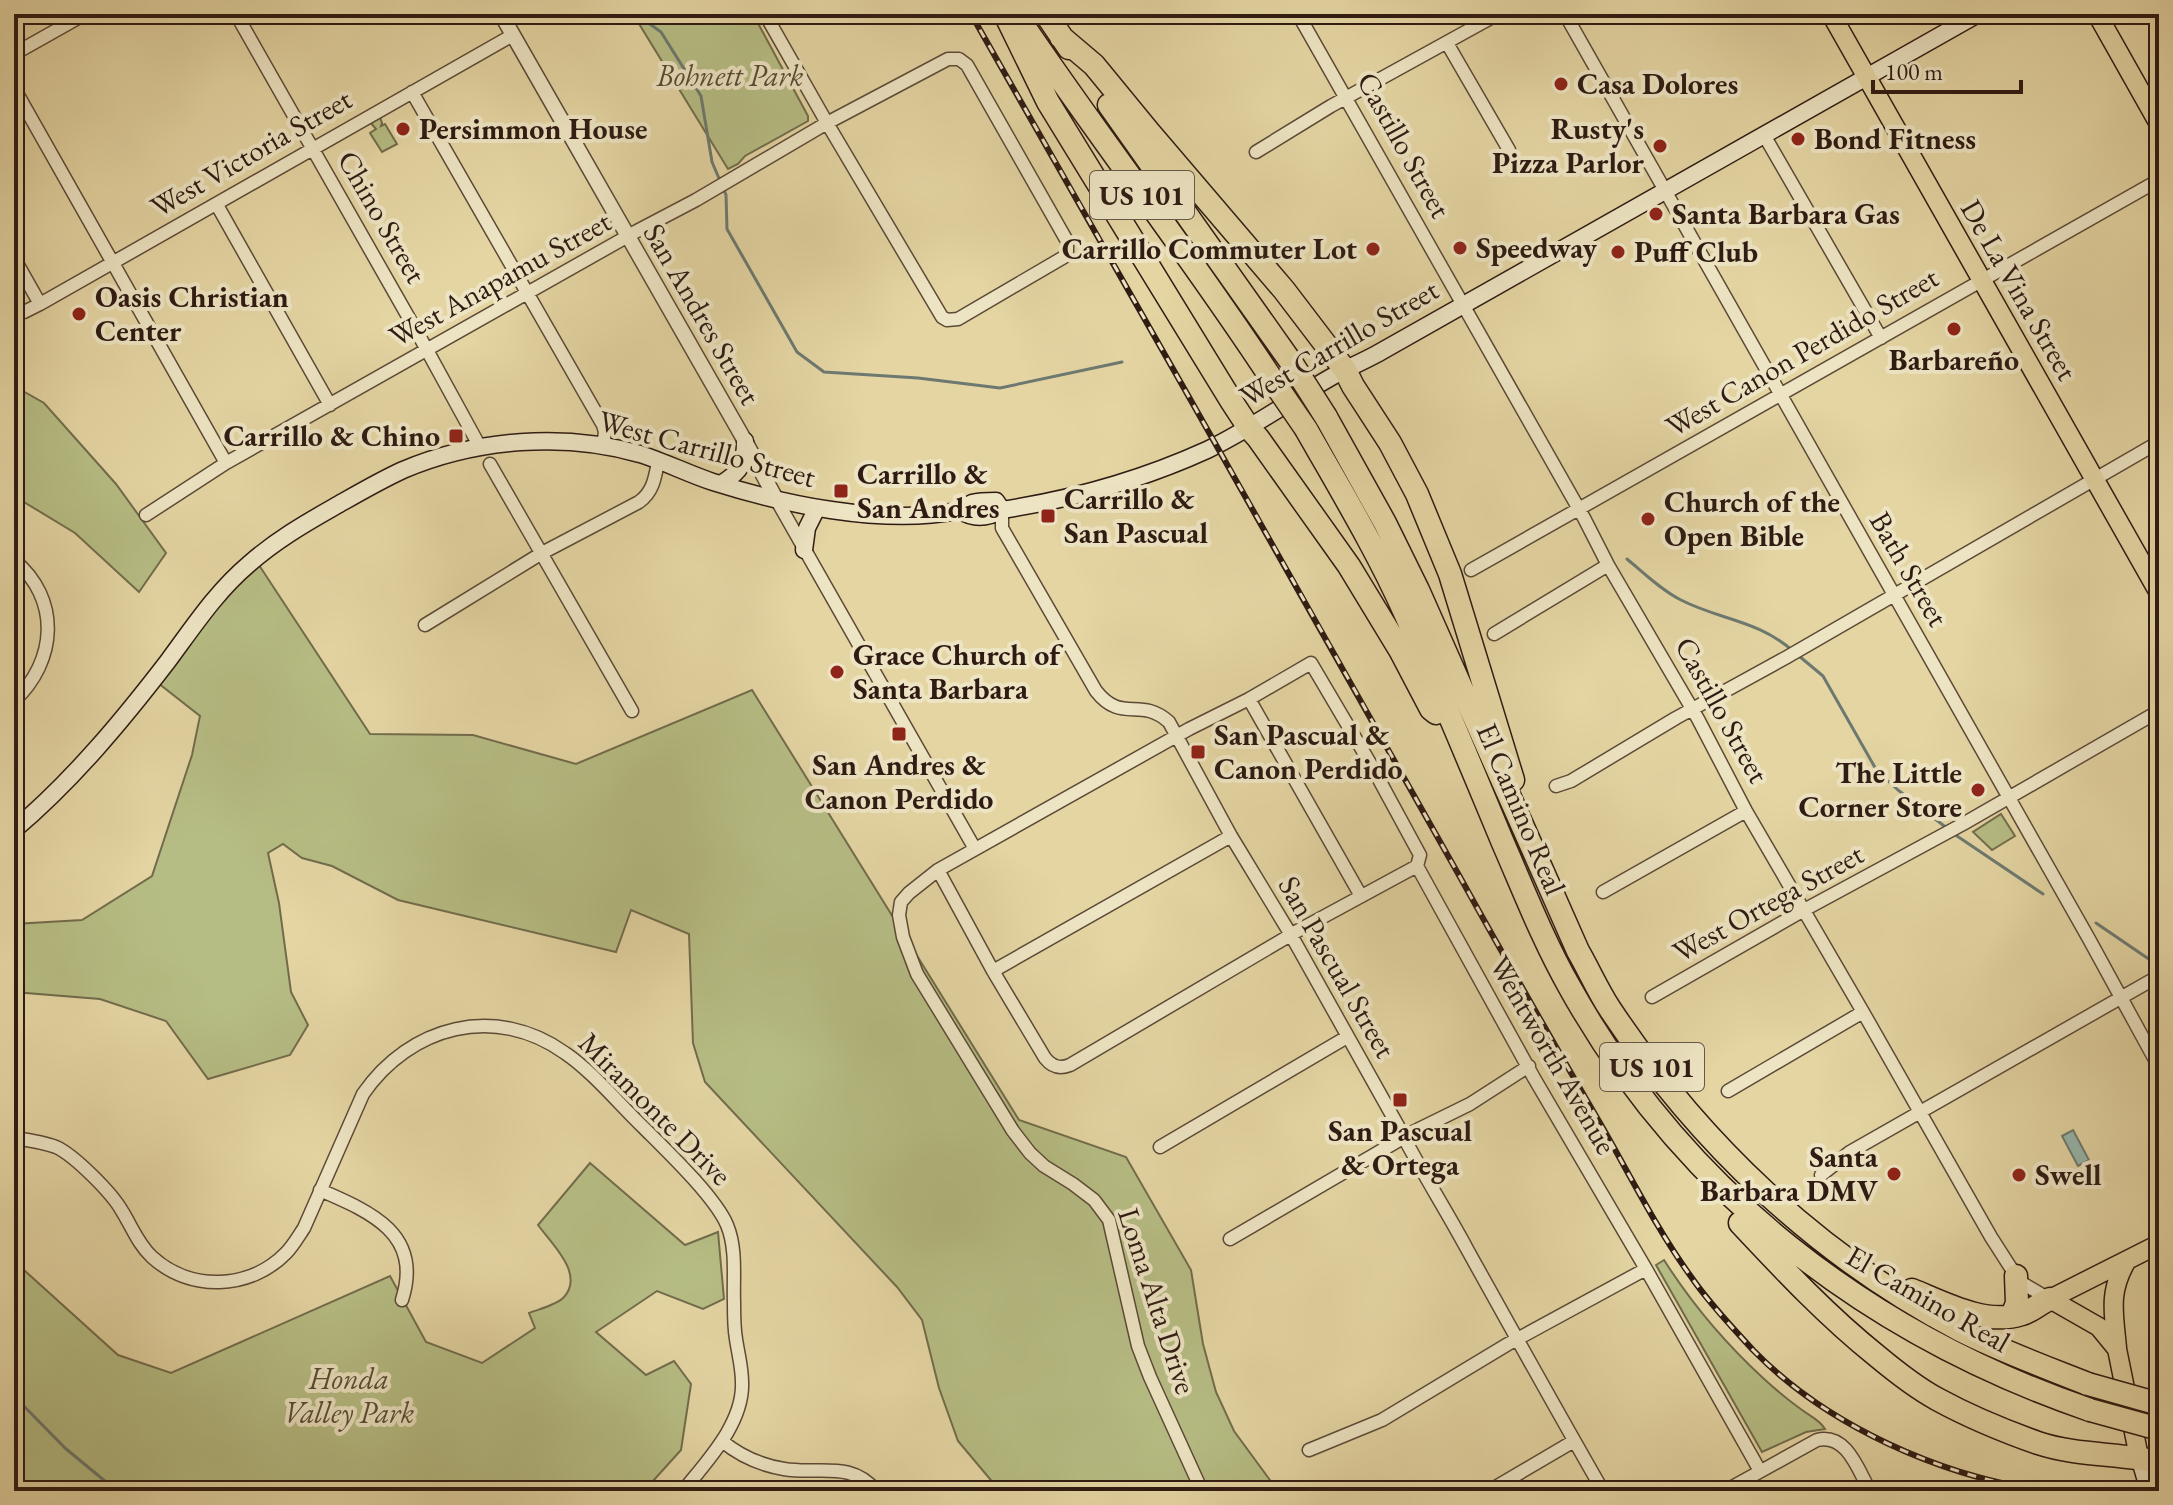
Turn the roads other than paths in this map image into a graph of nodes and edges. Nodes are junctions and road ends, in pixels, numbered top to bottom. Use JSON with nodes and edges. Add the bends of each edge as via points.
{"nodes":[{"id":1,"x":85,"y":14,"type":"edge"},
{"id":2,"x":236,"y":14,"type":"edge"},
{"id":3,"x":501,"y":14,"type":"edge"},
{"id":4,"x":765,"y":14,"type":"edge"},
{"id":5,"x":1005,"y":14,"type":"edge"},
{"id":6,"x":1016,"y":14,"type":"edge"},
{"id":7,"x":1046,"y":14,"type":"edge"},
{"id":8,"x":1298,"y":14,"type":"edge"},
{"id":9,"x":1467,"y":14,"type":"edge"},
{"id":10,"x":1498,"y":14,"type":"edge"},
{"id":11,"x":1565,"y":14,"type":"edge"},
{"id":12,"x":1831,"y":14,"type":"edge"},
{"id":13,"x":1978,"y":14,"type":"edge"},
{"id":14,"x":2097,"y":14,"type":"edge"},
{"id":15,"x":1475,"y":27,"type":"junction"},
{"id":16,"x":513,"y":35,"type":"junction"},
{"id":17,"x":1061,"y":37,"type":"junction"},
{"id":18,"x":1447,"y":43,"type":"junction"},
{"id":19,"x":14,"y":54,"type":"edge"},
{"id":20,"x":1867,"y":77,"type":"junction"},
{"id":21,"x":14,"y":88,"type":"edge"},
{"id":22,"x":412,"y":92,"type":"junction"},
{"id":23,"x":1345,"y":99,"type":"junction"},
{"id":24,"x":827,"y":123,"type":"junction"},
{"id":25,"x":2159,"y":124,"type":"edge"},
{"id":26,"x":1764,"y":135,"type":"junction"},
{"id":27,"x":312,"y":148,"type":"junction"},
{"id":28,"x":1509,"y":150,"type":"dead end"},
{"id":29,"x":1256,"y":152,"type":"dead end"},
{"id":30,"x":2159,"y":180,"type":"edge"},
{"id":31,"x":1665,"y":191,"type":"junction"},
{"id":32,"x":217,"y":205,"type":"junction"},
{"id":33,"x":628,"y":237,"type":"junction"},
{"id":34,"x":14,"y":258,"type":"edge"},
{"id":35,"x":112,"y":262,"type":"junction"},
{"id":36,"x":1981,"y":280,"type":"junction"},
{"id":37,"x":528,"y":294,"type":"junction"},
{"id":38,"x":40,"y":304,"type":"junction"},
{"id":39,"x":1463,"y":305,"type":"junction"},
{"id":40,"x":14,"y":314,"type":"edge"},
{"id":41,"x":1881,"y":338,"type":"junction"},
{"id":42,"x":427,"y":350,"type":"junction"},
{"id":43,"x":1353,"y":366,"type":"junction"},
{"id":44,"x":1780,"y":394,"type":"junction"},
{"id":45,"x":330,"y":405,"type":"junction"},
{"id":46,"x":1249,"y":428,"type":"junction"},
{"id":47,"x":745,"y":441,"type":"junction"},
{"id":48,"x":2159,"y":442,"type":"edge"},
{"id":49,"x":603,"y":446,"type":"junction"},
{"id":50,"x":480,"y":447,"type":"junction"},
{"id":51,"x":658,"y":462,"type":"junction"},
{"id":52,"x":226,"y":463,"type":"junction"},
{"id":53,"x":490,"y":464,"type":"dead end"},
{"id":54,"x":2095,"y":479,"type":"junction"},
{"id":55,"x":721,"y":484,"type":"junction"},
{"id":56,"x":776,"y":499,"type":"junction"},
{"id":57,"x":817,"y":508,"type":"junction"},
{"id":58,"x":1578,"y":508,"type":"junction"},
{"id":59,"x":1002,"y":510,"type":"junction"},
{"id":60,"x":146,"y":515,"type":"dead end"},
{"id":61,"x":804,"y":550,"type":"junction"},
{"id":62,"x":542,"y":553,"type":"junction"},
{"id":63,"x":14,"y":560,"type":"edge"},
{"id":64,"x":1608,"y":565,"type":"junction"},
{"id":65,"x":1471,"y":570,"type":"dead end"},
{"id":66,"x":2159,"y":593,"type":"edge"},
{"id":67,"x":1894,"y":595,"type":"junction"},
{"id":68,"x":425,"y":625,"type":"dead end"},
{"id":69,"x":1494,"y":634,"type":"dead end"},
{"id":70,"x":1249,"y":699,"type":"junction"},
{"id":71,"x":14,"y":701,"type":"edge"},
{"id":72,"x":1692,"y":709,"type":"junction"},
{"id":73,"x":632,"y":711,"type":"dead end"},
{"id":74,"x":2159,"y":711,"type":"edge"},
{"id":75,"x":1457,"y":735,"type":"junction"},
{"id":76,"x":1177,"y":736,"type":"junction"},
{"id":77,"x":1556,"y":786,"type":"dead end"},
{"id":78,"x":2009,"y":798,"type":"junction"},
{"id":79,"x":1746,"y":811,"type":"junction"},
{"id":80,"x":1517,"y":817,"type":"junction"},
{"id":81,"x":14,"y":830,"type":"edge"},
{"id":82,"x":1231,"y":836,"type":"junction"},
{"id":83,"x":975,"y":849,"type":"junction"},
{"id":84,"x":1417,"y":866,"type":"junction"},
{"id":85,"x":938,"y":870,"type":"junction"},
{"id":86,"x":1603,"y":892,"type":"dead end"},
{"id":87,"x":1361,"y":896,"type":"junction"},
{"id":88,"x":1804,"y":910,"type":"junction"},
{"id":89,"x":1291,"y":935,"type":"junction"},
{"id":90,"x":993,"y":971,"type":"junction"},
{"id":91,"x":2159,"y":976,"type":"edge"},
{"id":92,"x":1652,"y":997,"type":"dead end"},
{"id":93,"x":2120,"y":998,"type":"junction"},
{"id":94,"x":1863,"y":1012,"type":"junction"},
{"id":95,"x":1347,"y":1037,"type":"junction"},
{"id":96,"x":1529,"y":1066,"type":"junction"},
{"id":97,"x":2159,"y":1067,"type":"edge"},
{"id":98,"x":1728,"y":1091,"type":"dead end"},
{"id":99,"x":1920,"y":1111,"type":"junction"},
{"id":100,"x":14,"y":1138,"type":"edge"},
{"id":101,"x":1404,"y":1138,"type":"junction"},
{"id":102,"x":1160,"y":1147,"type":"dead end"},
{"id":103,"x":1701,"y":1167,"type":"junction"},
{"id":104,"x":1821,"y":1175,"type":"dead end"},
{"id":105,"x":320,"y":1190,"type":"junction"},
{"id":106,"x":1230,"y":1239,"type":"dead end"},
{"id":107,"x":2159,"y":1244,"type":"edge"},
{"id":108,"x":2126,"y":1262,"type":"junction"},
{"id":109,"x":1853,"y":1266,"type":"junction"},
{"id":110,"x":1646,"y":1269,"type":"junction"},
{"id":111,"x":2016,"y":1276,"type":"junction"},
{"id":112,"x":2050,"y":1299,"type":"junction"},
{"id":113,"x":402,"y":1300,"type":"dead end"},
{"id":114,"x":2012,"y":1316,"type":"junction"},
{"id":115,"x":1516,"y":1340,"type":"junction"},
{"id":116,"x":2117,"y":1349,"type":"junction"},
{"id":117,"x":2159,"y":1404,"type":"edge"},
{"id":118,"x":2159,"y":1429,"type":"edge"},
{"id":119,"x":722,"y":1441,"type":"junction"},
{"id":120,"x":1574,"y":1441,"type":"junction"},
{"id":121,"x":1309,"y":1450,"type":"dead end"},
{"id":122,"x":2149,"y":1460,"type":"edge"},
{"id":123,"x":1760,"y":1471,"type":"junction"},
{"id":124,"x":683,"y":1491,"type":"edge"},
{"id":125,"x":876,"y":1491,"type":"edge"},
{"id":126,"x":1202,"y":1491,"type":"edge"},
{"id":127,"x":1489,"y":1491,"type":"edge"},
{"id":128,"x":1603,"y":1491,"type":"edge"},
{"id":129,"x":1725,"y":1491,"type":"edge"},
{"id":130,"x":1870,"y":1491,"type":"edge"},
{"id":131,"x":2149,"y":1491,"type":"edge"}],
"edges":[{"from":1,"to":19,"type":"street"},
{"from":2,"to":27,"type":"street","name":"Chino Street"},
{"from":3,"to":16,"type":"street","name":"San Andres Street"},
{"from":4,"to":24,"type":"street"},
{"from":5,"to":46,"type":"highway","via":[[1048,102]]},
{"from":6,"to":75,"type":"highway","name":"El Camino Real","number":"US 101","bridge":true,"via":[[1306,429],[1403,609]]},
{"from":7,"to":17,"type":"highway","name":"El Camino Real","number":"US 101"},
{"from":8,"to":23,"type":"street","name":"Castillo Street"},
{"from":9,"to":15,"type":"street"},
{"from":10,"to":15,"type":"street"},
{"from":11,"to":31,"type":"street","name":"Bath Street"},
{"from":12,"to":20,"type":"main road","name":"De La Vina Street"},
{"from":13,"to":20,"type":"main road","name":"West Carrillo Street"},
{"from":14,"to":25,"type":"main road"},
{"from":15,"to":18,"type":"street"},
{"from":16,"to":22,"type":"street","name":"West Victoria Street"},
{"from":16,"to":33,"type":"street","name":"San Andres Street"},
{"from":17,"to":43,"type":"highway","via":[[1094,65]]},
{"from":17,"to":80,"type":"highway","name":"El Camino Real","number":"US 101","bridge":true,"via":[[1326,417],[1418,590]]},
{"from":18,"to":23,"type":"street"},
{"from":18,"to":28,"type":"street"},
{"from":20,"to":26,"type":"main road","name":"West Carrillo Street"},
{"from":20,"to":36,"type":"main road","name":"De La Vina Street"},
{"from":21,"to":35,"type":"street"},
{"from":22,"to":27,"type":"street","name":"West Victoria Street"},
{"from":22,"to":37,"type":"street"},
{"from":23,"to":29,"type":"street"},
{"from":23,"to":39,"type":"street","name":"Castillo Street"},
{"from":24,"to":24,"type":"street","name":"West Anapamu Street","via":[[947,320],[958,319],[1064,257],[1067,241],[959,59],[948,59]]},
{"from":24,"to":33,"type":"street","name":"West Anapamu Street"},
{"from":26,"to":31,"type":"main road","name":"West Carrillo Street"},
{"from":26,"to":41,"type":"street"},
{"from":27,"to":32,"type":"street","name":"West Victoria Street"},
{"from":27,"to":42,"type":"street","name":"Chino Street"},
{"from":30,"to":36,"type":"street","name":"West Canon Perdido Street"},
{"from":31,"to":39,"type":"main road","name":"West Carrillo Street"},
{"from":31,"to":44,"type":"street","name":"Bath Street"},
{"from":32,"to":35,"type":"street","name":"West Victoria Street"},
{"from":32,"to":45,"type":"street"},
{"from":33,"to":37,"type":"street","name":"West Anapamu Street"},
{"from":33,"to":47,"type":"street","name":"San Andres Street"},
{"from":34,"to":38,"type":"street"},
{"from":35,"to":38,"type":"street","name":"West Victoria Street"},
{"from":35,"to":52,"type":"street"},
{"from":36,"to":41,"type":"street","name":"West Canon Perdido Street"},
{"from":36,"to":54,"type":"main road","name":"De La Vina Street"},
{"from":37,"to":42,"type":"street","name":"West Anapamu Street"},
{"from":37,"to":49,"type":"street","via":[[603,425]]},
{"from":38,"to":40,"type":"street","name":"West Victoria Street"},
{"from":39,"to":43,"type":"main road","name":"West Carrillo Street"},
{"from":39,"to":58,"type":"street","name":"Castillo Street"},
{"from":41,"to":44,"type":"street","name":"West Canon Perdido Street"},
{"from":42,"to":45,"type":"street","name":"West Anapamu Street"},
{"from":42,"to":50,"type":"street","name":"Chino Street"},
{"from":43,"to":46,"type":"main road","name":"West Carrillo Street"},
{"from":43,"to":80,"type":"highway","via":[[1445,560],[1512,773]]},
{"from":44,"to":58,"type":"street","name":"West Canon Perdido Street"},
{"from":44,"to":67,"type":"street","name":"Bath Street"},
{"from":45,"to":52,"type":"street","name":"West Anapamu Street"},
{"from":46,"to":59,"type":"main road","name":"West Carrillo Street","via":[[1131,480]]},
{"from":46,"to":75,"type":"highway","via":[[1349,566],[1431,709]]},
{"from":47,"to":55,"type":"main road","via":[[738,471]]},
{"from":47,"to":56,"type":"street","name":"San Andres Street"},
{"from":48,"to":54,"type":"street"},
{"from":49,"to":50,"type":"main road","name":"West Carrillo Street","via":[[546,442]]},
{"from":49,"to":51,"type":"main road","name":"West Carrillo Street"},
{"from":50,"to":81,"type":"main road","name":"West Carrillo Street","via":[[429,460],[376,483],[294,530],[249,564],[203,611],[107,736]]},
{"from":51,"to":55,"type":"main road","name":"West Carrillo Street"},
{"from":51,"to":62,"type":"street","via":[[644,499]]},
{"from":52,"to":60,"type":"street","name":"West Anapamu Street"},
{"from":53,"to":62,"type":"street"},
{"from":54,"to":66,"type":"main road","name":"De La Vina Street"},
{"from":54,"to":67,"type":"street"},
{"from":55,"to":56,"type":"main road","name":"West Carrillo Street"},
{"from":56,"to":57,"type":"main road","name":"West Carrillo Street"},
{"from":56,"to":61,"type":"street","name":"San Andres Street"},
{"from":57,"to":59,"type":"main road","name":"West Carrillo Street","via":[[920,515],[996,501]]},
{"from":57,"to":61,"type":"main road"},
{"from":58,"to":64,"type":"street","name":"Castillo Street"},
{"from":58,"to":65,"type":"street","name":"West Canon Perdido Street"},
{"from":59,"to":76,"type":"street","name":"San Pascual Street","via":[[1002,528],[1096,691],[1118,708],[1156,712]]},
{"from":61,"to":83,"type":"street","name":"San Andres Street"},
{"from":62,"to":68,"type":"street"},
{"from":62,"to":73,"type":"street"},
{"from":63,"to":71,"type":"street","via":[[38,588],[48,626],[41,665]]},
{"from":64,"to":69,"type":"street"},
{"from":64,"to":72,"type":"street","name":"Castillo Street"},
{"from":67,"to":72,"type":"street"},
{"from":67,"to":78,"type":"street","name":"Bath Street"},
{"from":70,"to":76,"type":"street"},
{"from":70,"to":84,"type":"street","name":"Wentworth Avenue","via":[[1311,663],[1399,813],[1420,855]]},
{"from":70,"to":87,"type":"street"},
{"from":72,"to":77,"type":"street"},
{"from":72,"to":79,"type":"street","name":"Castillo Street"},
{"from":74,"to":78,"type":"street","name":"West Ortega Street"},
{"from":75,"to":103,"type":"highway","name":"El Camino Real","number":"US 101","via":[[1569,987],[1630,1081]]},
{"from":76,"to":82,"type":"street","name":"San Pascual Street"},
{"from":76,"to":83,"type":"street"},
{"from":78,"to":88,"type":"street","name":"West Ortega Street"},
{"from":78,"to":93,"type":"street","name":"Bath Street"},
{"from":79,"to":86,"type":"street"},
{"from":79,"to":88,"type":"street","name":"Castillo Street"},
{"from":80,"to":109,"type":"highway","name":"El Camino Real","number":"US 101","via":[[1578,951],[1652,1067],[1717,1146],[1767,1196]]},
{"from":82,"to":89,"type":"street","name":"San Pascual Street"},
{"from":82,"to":90,"type":"street"},
{"from":83,"to":85,"type":"street"},
{"from":84,"to":87,"type":"street"},
{"from":84,"to":96,"type":"street","name":"Wentworth Avenue"},
{"from":85,"to":90,"type":"street"},
{"from":85,"to":126,"type":"street","name":"Loma Alta Drive","via":[[901,902],[903,937],[914,966],[1013,1131],[1044,1166],[1094,1200],[1109,1220],[1138,1346]]},
{"from":87,"to":89,"type":"street"},
{"from":88,"to":92,"type":"street","name":"West Ortega Street"},
{"from":88,"to":94,"type":"street","name":"Castillo Street"},
{"from":89,"to":90,"type":"street","via":[[1065,1067],[1045,1058]]},
{"from":89,"to":95,"type":"street","name":"San Pascual Street"},
{"from":91,"to":93,"type":"street"},
{"from":93,"to":97,"type":"street","name":"Bath Street"},
{"from":93,"to":99,"type":"street"},
{"from":94,"to":98,"type":"street"},
{"from":94,"to":99,"type":"street","name":"Castillo Street"},
{"from":95,"to":101,"type":"street","name":"San Pascual Street"},
{"from":95,"to":102,"type":"street"},
{"from":96,"to":101,"type":"street"},
{"from":96,"to":110,"type":"street","name":"Wentworth Avenue"},
{"from":99,"to":104,"type":"street"},
{"from":99,"to":111,"type":"street","name":"Castillo Street"},
{"from":100,"to":105,"type":"street","name":"Miramonte Drive","via":[[59,1148],[114,1198],[151,1256],[198,1280],[238,1280],[274,1264],[304,1228]]},
{"from":101,"to":106,"type":"street"},
{"from":101,"to":115,"type":"street","name":"San Pascual Street"},
{"from":103,"to":118,"type":"highway","name":"El Camino Real","number":"US 101","bridge":true,"via":[[1763,1227],[1849,1292],[1932,1342],[2048,1395]]},
{"from":103,"to":122,"type":"highway","via":[[1726,1207],[1810,1298],[1923,1390],[2039,1443]]},
{"from":105,"to":113,"type":"street","via":[[368,1212],[399,1241],[408,1267]]},
{"from":105,"to":119,"type":"street","name":"Miramonte Drive","via":[[363,1094],[384,1067],[415,1044],[461,1028],[495,1027],[530,1034],[565,1053],[677,1162],[728,1227],[742,1381],[739,1407]]},
{"from":107,"to":108,"type":"main road"},
{"from":108,"to":112,"type":"main road"},
{"from":108,"to":116,"type":"main road","via":[[2113,1291]]},
{"from":109,"to":114,"type":"highway","via":[[1965,1311]]},
{"from":109,"to":117,"type":"highway","name":"El Camino Real","number":"US 101","bridge":true,"via":[[2003,1351]]},
{"from":110,"to":115,"type":"street"},
{"from":110,"to":123,"type":"street","name":"Wentworth Avenue"},
{"from":111,"to":112,"type":"street","name":"Castillo Street"},
{"from":111,"to":114,"type":"highway","via":[[2018,1298]]},
{"from":112,"to":114,"type":"highway"},
{"from":112,"to":116,"type":"main road","name":"Castillo Street","via":[[2099,1327]]},
{"from":115,"to":120,"type":"street","name":"San Pascual Street"},
{"from":115,"to":121,"type":"street","via":[[1382,1420]]},
{"from":116,"to":122,"type":"main road","via":[[2126,1402]]},
{"from":119,"to":124,"type":"street","name":"Miramonte Drive"},
{"from":119,"to":125,"type":"street","via":[[745,1457],[783,1469],[849,1472]]},
{"from":120,"to":127,"type":"street"},
{"from":120,"to":128,"type":"street","name":"San Pascual Street"},
{"from":122,"to":131,"type":"main road"},
{"from":123,"to":129,"type":"street"},
{"from":123,"to":130,"type":"street","via":[[1827,1439],[1844,1447]]}]}
